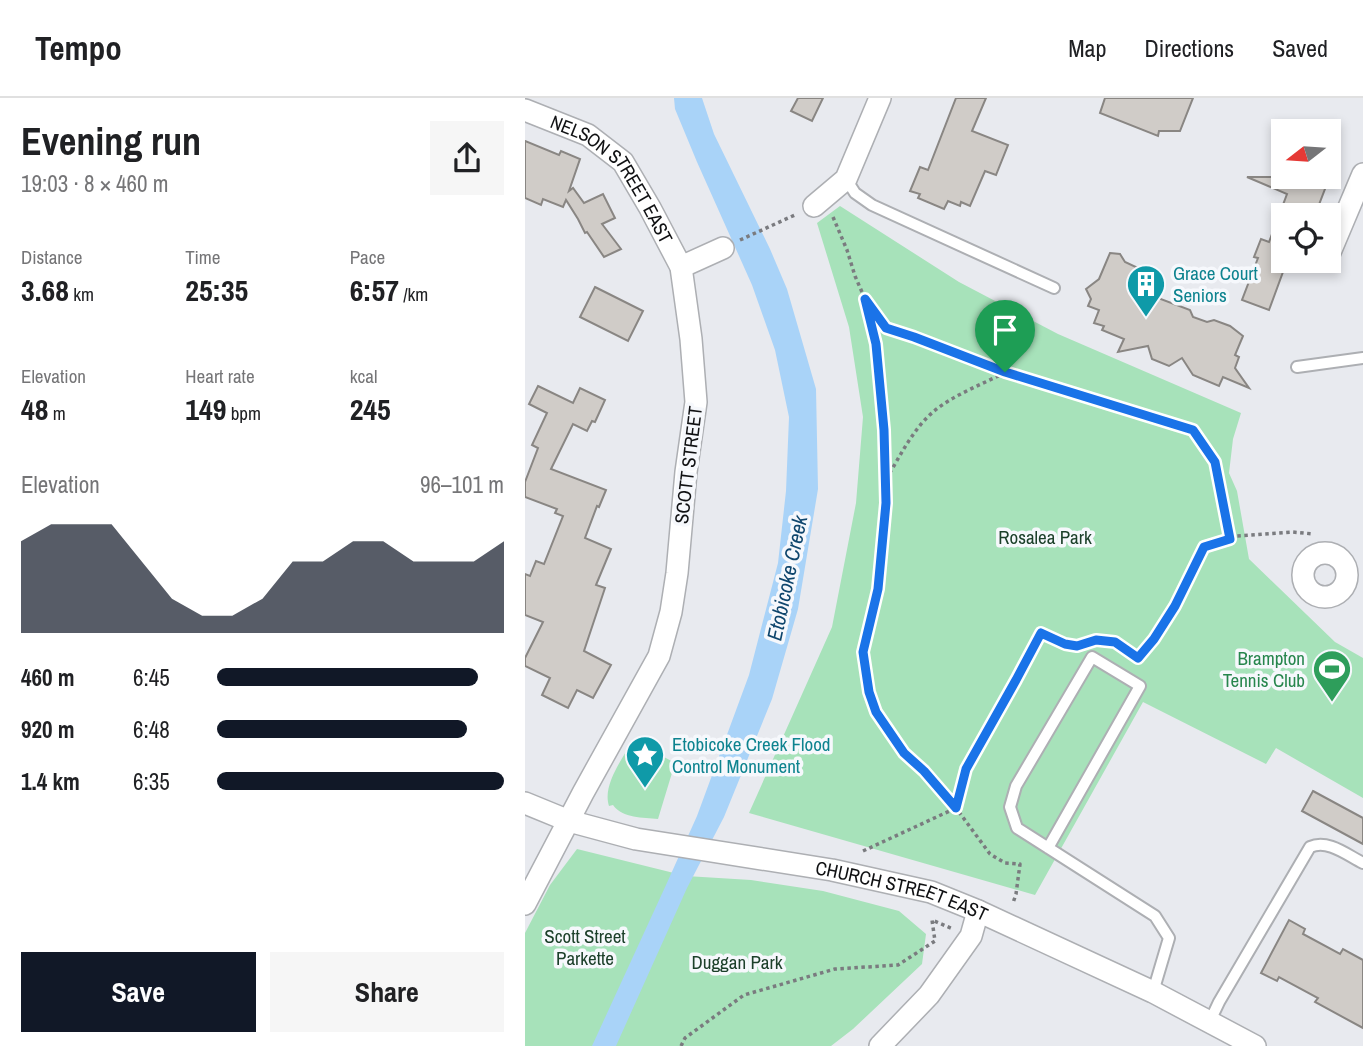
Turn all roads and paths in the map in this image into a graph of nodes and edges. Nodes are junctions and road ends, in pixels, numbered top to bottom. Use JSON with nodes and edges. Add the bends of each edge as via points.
{"nodes":[{"id":1,"x":880,"y":98,"type":"edge"},
{"id":2,"x":525,"y":110,"type":"edge"},
{"id":3,"x":1363,"y":174,"type":"edge"},
{"id":4,"x":846,"y":178,"type":"junction"},
{"id":5,"x":814,"y":206,"type":"junction"},
{"id":6,"x":1341,"y":226,"type":"edge"},
{"id":7,"x":723,"y":248,"type":"joint"},
{"id":8,"x":681,"y":267,"type":"junction"},
{"id":9,"x":1054,"y":288,"type":"dead end"},
{"id":10,"x":865,"y":299,"type":"junction"},
{"id":11,"x":1363,"y":358,"type":"edge"},
{"id":12,"x":1297,"y":367,"type":"dead end"},
{"id":13,"x":1005,"y":372,"type":"junction"},
{"id":14,"x":885,"y":481,"type":"junction"},
{"id":15,"x":1314,"y":534,"type":"dead end"},
{"id":16,"x":1230,"y":539,"type":"junction"},
{"id":17,"x":1096,"y":640,"type":"dead end"},
{"id":18,"x":1086,"y":643,"type":"dead end"},
{"id":19,"x":525,"y":803,"type":"edge"},
{"id":20,"x":956,"y":808,"type":"junction"},
{"id":21,"x":569,"y":821,"type":"junction"},
{"id":22,"x":1048,"y":848,"type":"junction"},
{"id":23,"x":863,"y":851,"type":"dead end"},
{"id":24,"x":1363,"y":863,"type":"edge"},
{"id":25,"x":1016,"y":894,"type":"dead end"},
{"id":26,"x":525,"y":904,"type":"edge"},
{"id":27,"x":978,"y":911,"type":"junction"},
{"id":28,"x":932,"y":920,"type":"dead end"},
{"id":29,"x":1153,"y":992,"type":"junction"},
{"id":30,"x":1210,"y":1021,"type":"junction"},
{"id":31,"x":681,"y":1046,"type":"edge"},
{"id":32,"x":880,"y":1046,"type":"edge"},
{"id":33,"x":1255,"y":1046,"type":"edge"}],
"edges":[{"from":1,"to":4,"type":"street"},
{"from":2,"to":8,"type":"street","name":"NELSON STREET EAST","via":[[588,135],[623,162]]},
{"from":3,"to":6,"type":"street"},
{"from":4,"to":5,"type":"street"},
{"from":4,"to":9,"type":"lane","via":[[855,193],[872,205]]},
{"from":5,"to":7,"type":"path"},
{"from":5,"to":10,"type":"path","via":[[817,213],[829,208]]},
{"from":7,"to":8,"type":"street"},
{"from":8,"to":21,"type":"street","name":"SCOTT STREET","via":[[696,402],[671,612],[659,656]]},
{"from":10,"to":13,"type":"path","via":[[886,328]]},
{"from":10,"to":14,"type":"path","via":[[876,344]]},
{"from":11,"to":12,"type":"lane"},
{"from":13,"to":14,"type":"path","via":[[933,412]]},
{"from":13,"to":16,"type":"path","via":[[1193,430],[1215,462]]},
{"from":14,"to":20,"type":"path","via":[[878,589],[863,652],[869,692],[876,712],[904,753]]},
{"from":15,"to":16,"type":"path"},
{"from":16,"to":17,"type":"path","via":[[1204,547],[1175,606],[1138,658],[1115,642]]},
{"from":18,"to":20,"type":"path","via":[[1065,644],[1041,633],[966,769]]},
{"from":19,"to":21,"type":"street","name":"CHURCH STREET EAST"},
{"from":20,"to":23,"type":"path"},
{"from":20,"to":25,"type":"path","via":[[990,854],[1005,863],[1020,863]]},
{"from":21,"to":26,"type":"street","name":"SCOTT STREET"},
{"from":21,"to":27,"type":"street","name":"CHURCH STREET EAST","via":[[636,839],[832,870],[932,892]]},
{"from":22,"to":22,"type":"lane","via":[[1017,828],[1010,807],[1016,786],[1092,657],[1140,686]]},
{"from":22,"to":29,"type":"lane","via":[[1155,916],[1169,938]]},
{"from":24,"to":30,"type":"lane","via":[[1325,844],[1310,847]]},
{"from":27,"to":29,"type":"street","name":"CHURCH STREET EAST"},
{"from":27,"to":32,"type":"street","via":[[971,936],[929,995]]},
{"from":28,"to":31,"type":"path","via":[[935,941],[898,965],[835,969],[744,995],[685,1038]]},
{"from":29,"to":30,"type":"street","name":"CHURCH STREET EAST"},
{"from":30,"to":33,"type":"street","name":"CHURCH STREET EAST"}]}
